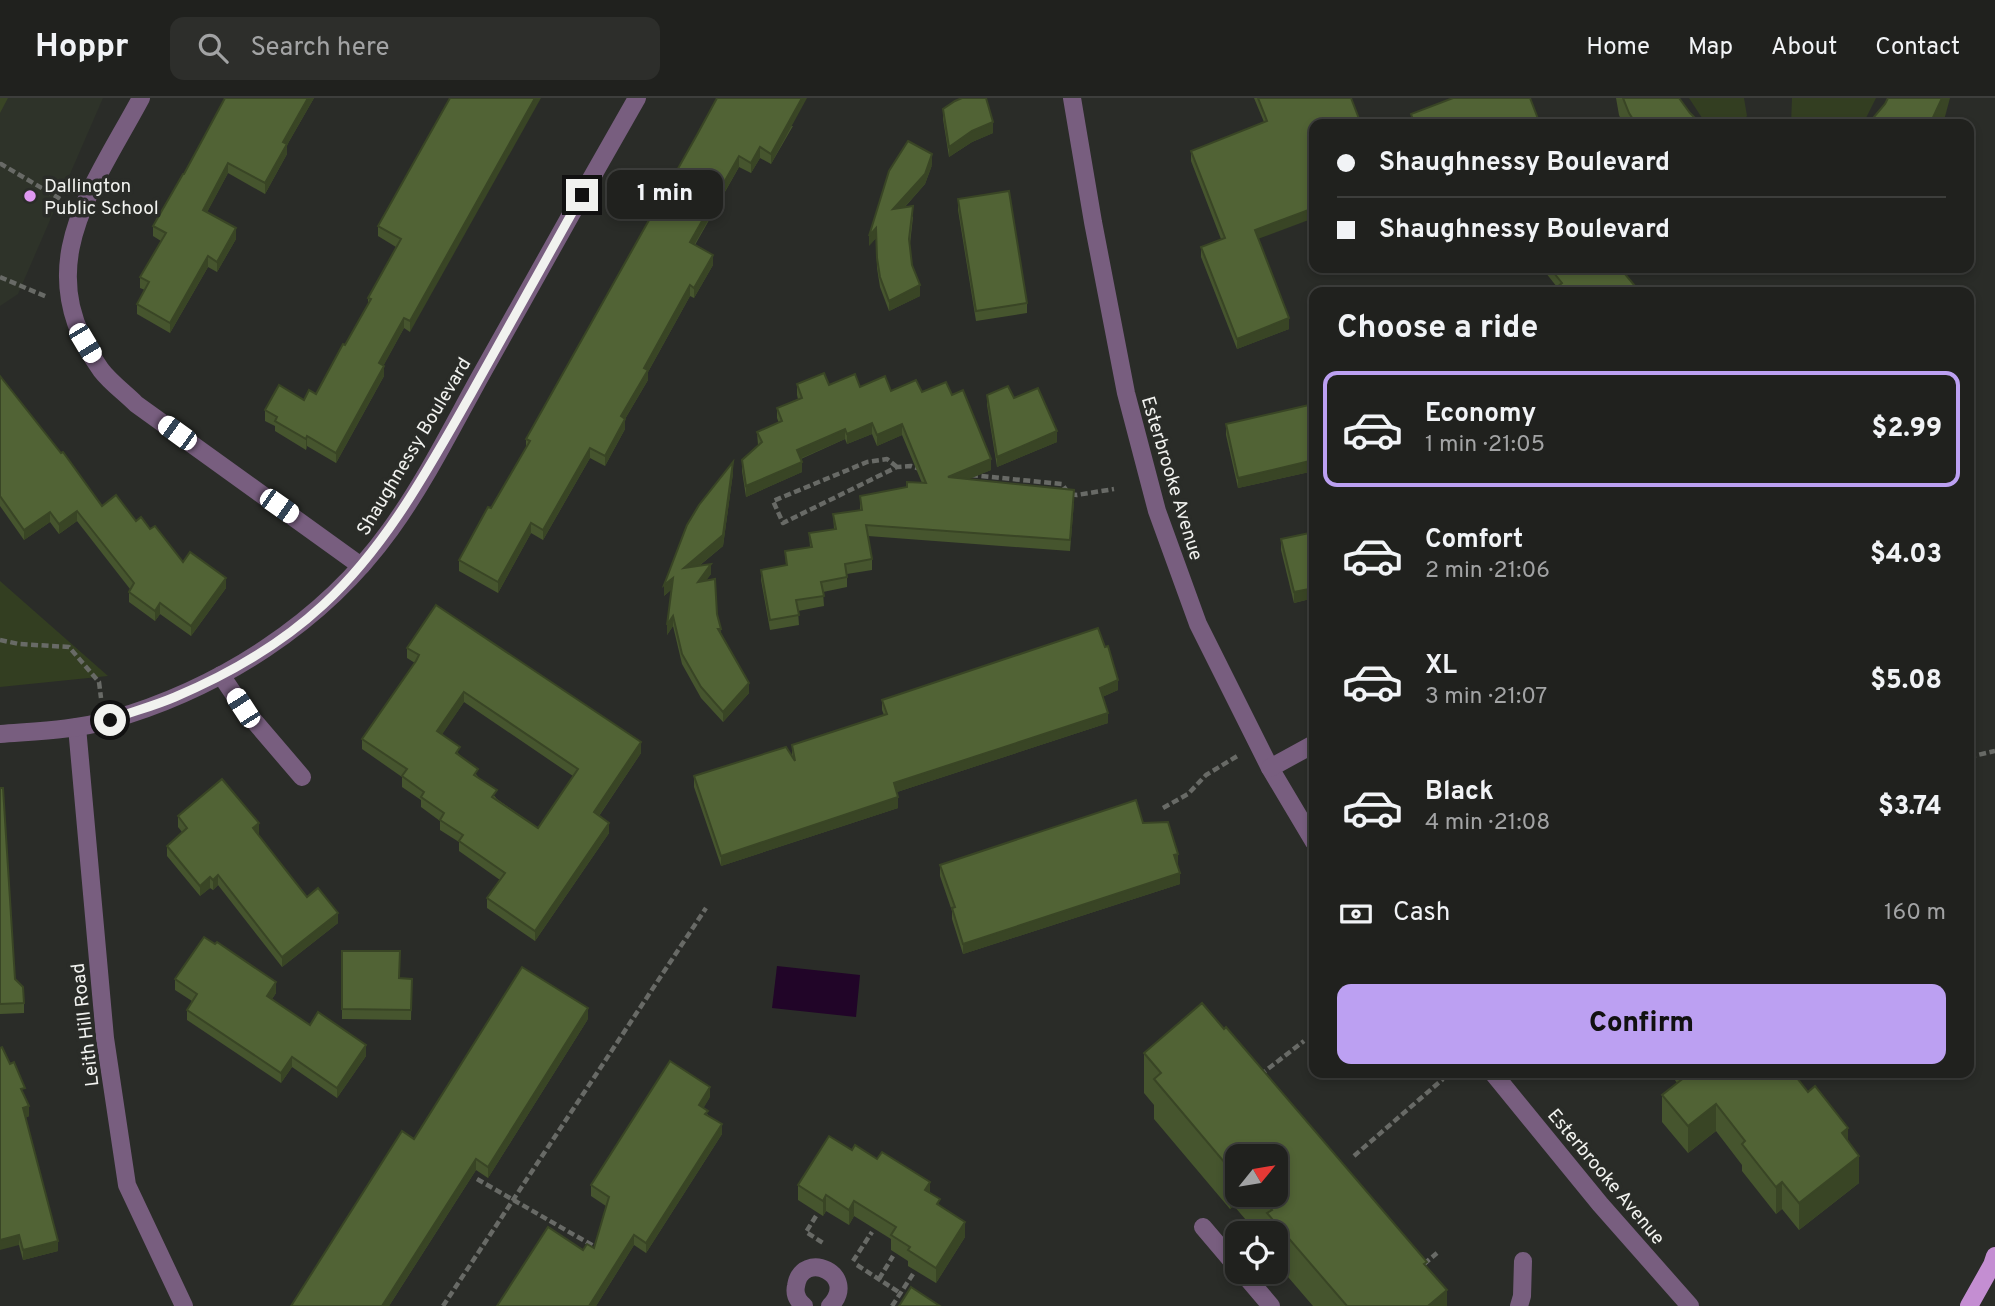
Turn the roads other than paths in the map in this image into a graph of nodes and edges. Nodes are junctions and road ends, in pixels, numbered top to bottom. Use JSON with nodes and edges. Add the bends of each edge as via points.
{"nodes":[{"id":1,"x":141,"y":98,"type":"edge"},
{"id":2,"x":636,"y":98,"type":"edge"},
{"id":3,"x":1072,"y":98,"type":"edge"},
{"id":4,"x":361,"y":566,"type":"junction"},
{"id":5,"x":221,"y":675,"type":"junction"},
{"id":6,"x":77,"y":727,"type":"junction"},
{"id":7,"x":0,"y":734,"type":"edge"},
{"id":8,"x":1309,"y":747,"type":"edge"},
{"id":9,"x":1270,"y":768,"type":"junction"},
{"id":10,"x":302,"y":777,"type":"dead end"},
{"id":11,"x":1309,"y":827,"type":"edge"},
{"id":12,"x":1497,"y":1078,"type":"edge"},
{"id":13,"x":1203,"y":1227,"type":"dead end"},
{"id":14,"x":1225,"y":1253,"type":"edge"},
{"id":15,"x":1995,"y":1256,"type":"edge"},
{"id":16,"x":1523,"y":1261,"type":"dead end"},
{"id":17,"x":1252,"y":1284,"type":"edge"},
{"id":18,"x":184,"y":1306,"type":"edge"},
{"id":19,"x":804,"y":1306,"type":"edge"},
{"id":20,"x":830,"y":1306,"type":"edge"},
{"id":21,"x":1271,"y":1306,"type":"edge"},
{"id":22,"x":1519,"y":1306,"type":"edge"},
{"id":23,"x":1690,"y":1306,"type":"edge"},
{"id":24,"x":1969,"y":1306,"type":"edge"}],
"edges":[{"from":1,"to":4,"type":"street","via":[[81,212],[69,247],[70,307],[85,343],[103,372],[136,404]]},
{"from":2,"to":4,"type":"street","name":"Shaughnessy Boulevard","via":[[432,463]]},
{"from":3,"to":9,"type":"street","name":"Esterbrooke Avenue","via":[[1126,393],[1157,511],[1198,624]]},
{"from":4,"to":5,"type":"street","name":"Shaughnessy Boulevard","via":[[287,634]]},
{"from":5,"to":6,"type":"street","name":"Shaughnessy Boulevard","via":[[174,697]]},
{"from":5,"to":10,"type":"street"},
{"from":6,"to":7,"type":"street","name":"Shaughnessy Boulevard"},
{"from":6,"to":18,"type":"street","name":"Leith Hill Road","via":[[105,1038],[127,1185]]},
{"from":8,"to":9,"type":"street"},
{"from":9,"to":11,"type":"street","name":"Esterbrooke Avenue"},
{"from":12,"to":23,"type":"street","name":"Esterbrooke Avenue"},
{"from":13,"to":14,"type":"street"},
{"from":15,"to":24,"type":"main road"},
{"from":16,"to":22,"type":"street"},
{"from":17,"to":21,"type":"street"},
{"from":19,"to":20,"type":"street","via":[[796,1285],[803,1272],[816,1267],[835,1277],[837,1297]]}]}
